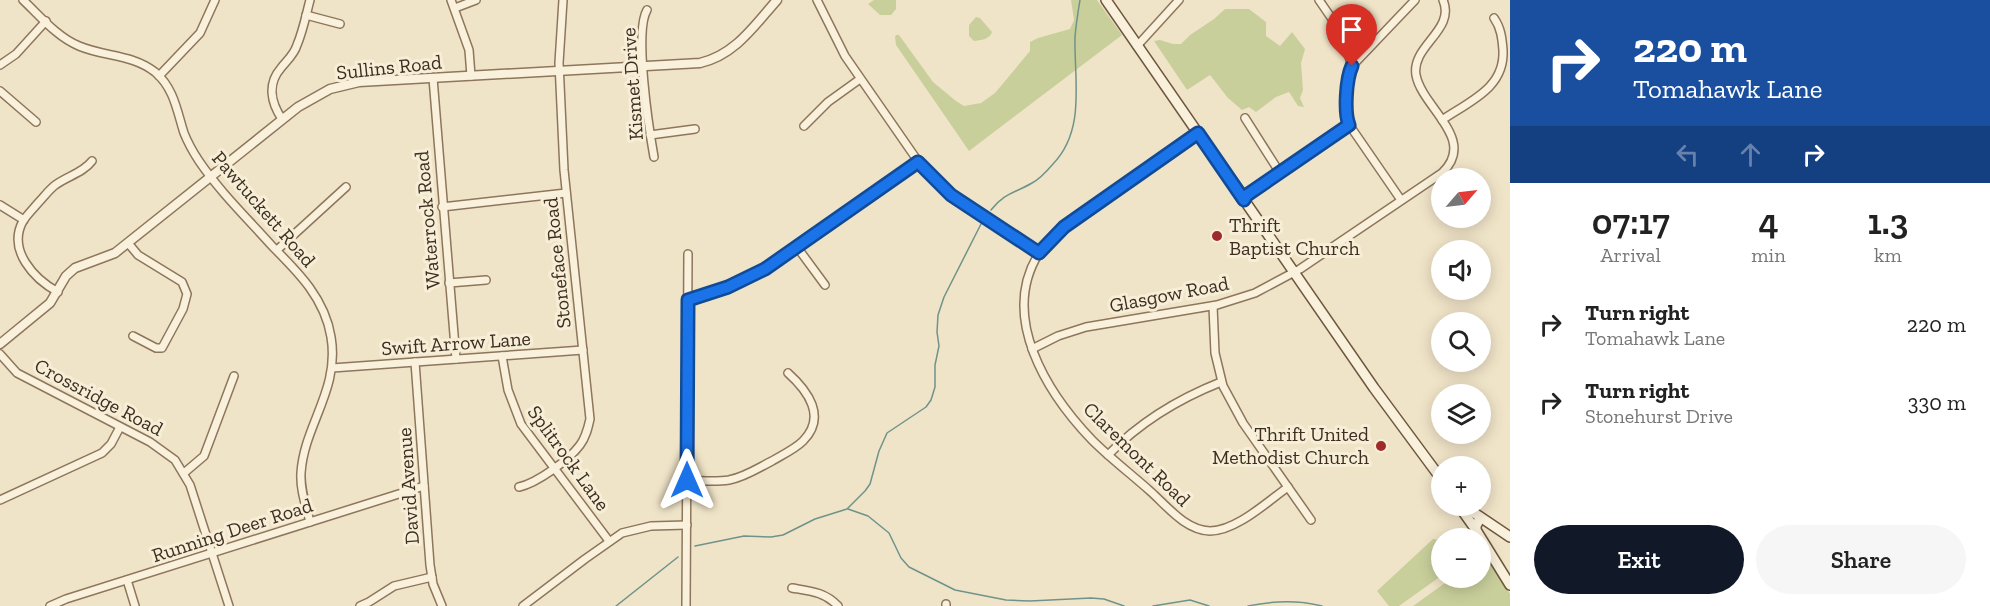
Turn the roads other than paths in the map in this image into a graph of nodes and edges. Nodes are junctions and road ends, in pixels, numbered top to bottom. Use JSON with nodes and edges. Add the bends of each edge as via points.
{"nodes":[{"id":1,"x":23,"y":0,"type":"edge"},
{"id":2,"x":215,"y":0,"type":"edge"},
{"id":3,"x":310,"y":0,"type":"edge"},
{"id":4,"x":452,"y":0,"type":"edge"},
{"id":5,"x":476,"y":0,"type":"edge"},
{"id":6,"x":563,"y":0,"type":"edge"},
{"id":7,"x":777,"y":0,"type":"edge"},
{"id":8,"x":817,"y":0,"type":"edge"},
{"id":9,"x":1106,"y":0,"type":"edge"},
{"id":10,"x":1179,"y":0,"type":"edge"},
{"id":11,"x":1319,"y":0,"type":"edge"},
{"id":12,"x":1415,"y":0,"type":"edge"},
{"id":13,"x":1443,"y":0,"type":"edge"},
{"id":14,"x":455,"y":8,"type":"junction"},
{"id":15,"x":647,"y":10,"type":"dead end"},
{"id":16,"x":306,"y":15,"type":"junction"},
{"id":17,"x":1494,"y":18,"type":"dead end"},
{"id":18,"x":46,"y":21,"type":"junction"},
{"id":19,"x":340,"y":24,"type":"dead end"},
{"id":20,"x":1137,"y":46,"type":"junction"},
{"id":21,"x":0,"y":65,"type":"edge"},
{"id":22,"x":644,"y":66,"type":"junction"},
{"id":23,"x":1352,"y":66,"type":"junction"},
{"id":24,"x":559,"y":72,"type":"junction"},
{"id":25,"x":159,"y":76,"type":"junction"},
{"id":26,"x":471,"y":76,"type":"junction"},
{"id":27,"x":434,"y":78,"type":"junction"},
{"id":28,"x":860,"y":79,"type":"junction"},
{"id":29,"x":0,"y":91,"type":"edge"},
{"id":30,"x":1245,"y":118,"type":"dead end"},
{"id":31,"x":282,"y":119,"type":"junction"},
{"id":32,"x":1443,"y":120,"type":"junction"},
{"id":33,"x":36,"y":122,"type":"dead end"},
{"id":34,"x":1349,"y":125,"type":"junction"},
{"id":35,"x":804,"y":126,"type":"dead end"},
{"id":36,"x":695,"y":129,"type":"dead end"},
{"id":37,"x":1198,"y":133,"type":"junction"},
{"id":38,"x":650,"y":135,"type":"junction"},
{"id":39,"x":654,"y":157,"type":"dead end"},
{"id":40,"x":92,"y":161,"type":"dead end"},
{"id":41,"x":918,"y":162,"type":"junction"},
{"id":42,"x":1280,"y":173,"type":"junction"},
{"id":43,"x":211,"y":177,"type":"junction"},
{"id":44,"x":346,"y":187,"type":"dead end"},
{"id":45,"x":566,"y":193,"type":"junction"},
{"id":46,"x":1244,"y":200,"type":"junction"},
{"id":47,"x":1401,"y":200,"type":"junction"},
{"id":48,"x":0,"y":205,"type":"edge"},
{"id":49,"x":442,"y":207,"type":"junction"},
{"id":50,"x":24,"y":220,"type":"junction"},
{"id":51,"x":128,"y":243,"type":"junction"},
{"id":52,"x":797,"y":247,"type":"junction"},
{"id":53,"x":277,"y":250,"type":"junction"},
{"id":54,"x":1039,"y":253,"type":"junction"},
{"id":55,"x":688,"y":254,"type":"dead end"},
{"id":56,"x":1294,"y":272,"type":"junction"},
{"id":57,"x":486,"y":280,"type":"dead end"},
{"id":58,"x":449,"y":283,"type":"junction"},
{"id":59,"x":825,"y":285,"type":"dead end"},
{"id":60,"x":58,"y":292,"type":"junction"},
{"id":61,"x":688,"y":300,"type":"junction"},
{"id":62,"x":1213,"y":306,"type":"junction"},
{"id":63,"x":133,"y":336,"type":"dead end"},
{"id":64,"x":0,"y":345,"type":"edge"},
{"id":65,"x":1032,"y":349,"type":"junction"},
{"id":66,"x":583,"y":350,"type":"junction"},
{"id":67,"x":0,"y":354,"type":"edge"},
{"id":68,"x":502,"y":356,"type":"junction"},
{"id":69,"x":456,"y":359,"type":"junction"},
{"id":70,"x":415,"y":362,"type":"junction"},
{"id":71,"x":332,"y":368,"type":"junction"},
{"id":72,"x":788,"y":373,"type":"dead end"},
{"id":73,"x":234,"y":376,"type":"dead end"},
{"id":74,"x":1221,"y":382,"type":"junction"},
{"id":75,"x":120,"y":427,"type":"junction"},
{"id":76,"x":1108,"y":455,"type":"junction"},
{"id":77,"x":1431,"y":465,"type":"edge"},
{"id":78,"x":554,"y":467,"type":"junction"},
{"id":79,"x":184,"y":473,"type":"junction"},
{"id":80,"x":687,"y":480,"type":"junction"},
{"id":81,"x":424,"y":486,"type":"junction"},
{"id":82,"x":519,"y":487,"type":"dead end"},
{"id":83,"x":1288,"y":487,"type":"junction"},
{"id":84,"x":0,"y":500,"type":"edge"},
{"id":85,"x":1477,"y":516,"type":"edge"},
{"id":86,"x":1480,"y":518,"type":"junction"},
{"id":87,"x":1311,"y":520,"type":"dead end"},
{"id":88,"x":310,"y":522,"type":"junction"},
{"id":89,"x":687,"y":525,"type":"junction"},
{"id":90,"x":1476,"y":528,"type":"edge"},
{"id":91,"x":1510,"y":537,"type":"edge"},
{"id":92,"x":609,"y":541,"type":"junction"},
{"id":93,"x":212,"y":553,"type":"junction"},
{"id":94,"x":1491,"y":554,"type":"edge"},
{"id":95,"x":432,"y":577,"type":"junction"},
{"id":96,"x":127,"y":580,"type":"junction"},
{"id":97,"x":1510,"y":585,"type":"edge"},
{"id":98,"x":792,"y":588,"type":"dead end"},
{"id":99,"x":50,"y":606,"type":"edge"},
{"id":100,"x":135,"y":606,"type":"edge"},
{"id":101,"x":229,"y":606,"type":"edge"},
{"id":102,"x":360,"y":606,"type":"edge"},
{"id":103,"x":442,"y":606,"type":"edge"},
{"id":104,"x":523,"y":606,"type":"edge"},
{"id":105,"x":686,"y":606,"type":"edge"},
{"id":106,"x":838,"y":606,"type":"edge"}],
"edges":[{"from":1,"to":18,"type":"street","name":"Pawtuckett Road"},
{"from":2,"to":25,"type":"street","via":[[200,33]]},
{"from":3,"to":16,"type":"street"},
{"from":4,"to":14,"type":"street"},
{"from":5,"to":14,"type":"street"},
{"from":6,"to":24,"type":"street","name":"Stoneface Road"},
{"from":7,"to":22,"type":"street","name":"Sullins Road","via":[[724,55],[700,63]]},
{"from":8,"to":28,"type":"street"},
{"from":9,"to":20,"type":"main road"},
{"from":10,"to":20,"type":"street"},
{"from":11,"to":23,"type":"street","via":[[1341,32]]},
{"from":12,"to":23,"type":"street"},
{"from":13,"to":32,"type":"street","via":[[1445,18],[1421,54],[1416,69],[1420,86]]},
{"from":14,"to":26,"type":"street","via":[[469,50]]},
{"from":15,"to":22,"type":"street","name":"Kismet Drive","via":[[642,21]]},
{"from":16,"to":19,"type":"street"},
{"from":16,"to":31,"type":"street","via":[[297,47],[273,81],[272,95]]},
{"from":17,"to":32,"type":"street","via":[[1503,41],[1499,76]]},
{"from":18,"to":21,"type":"street","via":[[16,54]]},
{"from":18,"to":25,"type":"street","name":"Pawtuckett Road","via":[[76,45],[131,58]]},
{"from":20,"to":37,"type":"main road"},
{"from":22,"to":24,"type":"street","name":"Sullins Road"},
{"from":22,"to":38,"type":"street","name":"Kismet Drive"},
{"from":23,"to":34,"type":"street","via":[[1348,82]]},
{"from":24,"to":26,"type":"street","name":"Sullins Road"},
{"from":24,"to":45,"type":"street","name":"Stoneface Road"},
{"from":25,"to":43,"type":"street","name":"Pawtuckett Road","via":[[172,94],[187,141]]},
{"from":26,"to":27,"type":"street","name":"Sullins Road"},
{"from":27,"to":31,"type":"street","name":"Sullins Road","via":[[342,85],[312,98]]},
{"from":27,"to":49,"type":"street","name":"Waterrock Road"},
{"from":28,"to":35,"type":"street"},
{"from":28,"to":41,"type":"street"},
{"from":29,"to":33,"type":"street"},
{"from":30,"to":42,"type":"street"},
{"from":31,"to":43,"type":"street","name":"Sullins Road"},
{"from":32,"to":47,"type":"street","name":"Glasgow Road","via":[[1454,142],[1447,169]]},
{"from":34,"to":42,"type":"street"},
{"from":34,"to":47,"type":"street"},
{"from":36,"to":38,"type":"street"},
{"from":37,"to":46,"type":"main road"},
{"from":37,"to":54,"type":"street","name":"Claremont Road","via":[[1064,227]]},
{"from":38,"to":39,"type":"street","name":"Kismet Drive"},
{"from":40,"to":50,"type":"street","via":[[51,189]]},
{"from":41,"to":52,"type":"street"},
{"from":41,"to":54,"type":"street","via":[[951,195]]},
{"from":42,"to":46,"type":"street"},
{"from":43,"to":51,"type":"street","name":"Sullins Road"},
{"from":43,"to":53,"type":"street","name":"Pawtuckett Road"},
{"from":44,"to":53,"type":"street"},
{"from":45,"to":49,"type":"street"},
{"from":45,"to":66,"type":"street","name":"Stoneface Road"},
{"from":46,"to":56,"type":"main road"},
{"from":47,"to":56,"type":"street","name":"Glasgow Road"},
{"from":48,"to":50,"type":"street"},
{"from":49,"to":58,"type":"street","name":"Waterrock Road"},
{"from":50,"to":60,"type":"street","via":[[18,242],[22,258],[44,284]]},
{"from":51,"to":60,"type":"street","name":"Sullins Road","via":[[109,256],[75,268]]},
{"from":51,"to":63,"type":"street","via":[[138,255],[182,282],[187,294],[162,348]]},
{"from":52,"to":59,"type":"street"},
{"from":52,"to":61,"type":"street","via":[[747,279]]},
{"from":53,"to":71,"type":"street","name":"Pawtuckett Road","via":[[306,282],[321,306],[331,339]]},
{"from":54,"to":65,"type":"street","name":"Claremont Road","via":[[1029,273],[1023,303],[1024,324]]},
{"from":55,"to":61,"type":"street"},
{"from":56,"to":62,"type":"street","name":"Glasgow Road","via":[[1255,293]]},
{"from":56,"to":77,"type":"main road"},
{"from":57,"to":58,"type":"street"},
{"from":58,"to":69,"type":"street","name":"Waterrock Road"},
{"from":60,"to":64,"type":"street","name":"Sullins Road","via":[[43,311]]},
{"from":61,"to":80,"type":"street"},
{"from":62,"to":65,"type":"street","name":"Glasgow Road","via":[[1086,327]]},
{"from":62,"to":74,"type":"street"},
{"from":65,"to":76,"type":"street","name":"Claremont Road","via":[[1064,406]]},
{"from":66,"to":68,"type":"street","name":"Swift Arrow Lane"},
{"from":66,"to":78,"type":"street","name":"Stoneface Road","via":[[588,427],[578,448]]},
{"from":67,"to":75,"type":"street","name":"Crossridge Road","via":[[17,373]]},
{"from":68,"to":69,"type":"street","name":"Swift Arrow Lane"},
{"from":68,"to":78,"type":"street","name":"Splitrock Lane","via":[[514,410]]},
{"from":69,"to":70,"type":"street","name":"Swift Arrow Lane"},
{"from":70,"to":71,"type":"street","name":"Swift Arrow Lane"},
{"from":70,"to":81,"type":"street","name":"David Avenue"},
{"from":71,"to":88,"type":"street","name":"Pawtuckett Road","via":[[302,463],[302,486]]},
{"from":72,"to":80,"type":"street","via":[[812,403],[813,420],[805,439],[740,477]]},
{"from":73,"to":79,"type":"street","via":[[204,456]]},
{"from":74,"to":76,"type":"street","via":[[1161,410]]},
{"from":74,"to":83,"type":"street","via":[[1243,423]]},
{"from":75,"to":79,"type":"street","name":"Crossridge Road","via":[[161,448]]},
{"from":75,"to":84,"type":"street","via":[[105,451],[93,459]]},
{"from":76,"to":83,"type":"street","name":"Claremont Road","via":[[1188,524],[1205,530],[1232,526]]},
{"from":78,"to":82,"type":"street","name":"Stoneface Road"},
{"from":78,"to":92,"type":"street","name":"Splitrock Lane"},
{"from":79,"to":93,"type":"street","name":"Crossridge Road"},
{"from":80,"to":89,"type":"street"},
{"from":81,"to":88,"type":"street","name":"Running Deer Road"},
{"from":81,"to":95,"type":"street","name":"David Avenue"},
{"from":83,"to":87,"type":"street"},
{"from":85,"to":86,"type":"main road"},
{"from":86,"to":90,"type":"main road"},
{"from":86,"to":91,"type":"main road"},
{"from":88,"to":93,"type":"street","name":"Running Deer Road"},
{"from":89,"to":92,"type":"street","via":[[644,527]]},
{"from":89,"to":105,"type":"street"},
{"from":92,"to":104,"type":"street"},
{"from":93,"to":96,"type":"street","name":"Running Deer Road"},
{"from":93,"to":101,"type":"street","name":"Crossridge Road"},
{"from":94,"to":97,"type":"main road"},
{"from":95,"to":102,"type":"street","via":[[394,586]]},
{"from":95,"to":103,"type":"street","name":"David Avenue"},
{"from":96,"to":99,"type":"street","name":"Running Deer Road"},
{"from":96,"to":100,"type":"street"},
{"from":98,"to":106,"type":"street","via":[[826,596]]}]}
